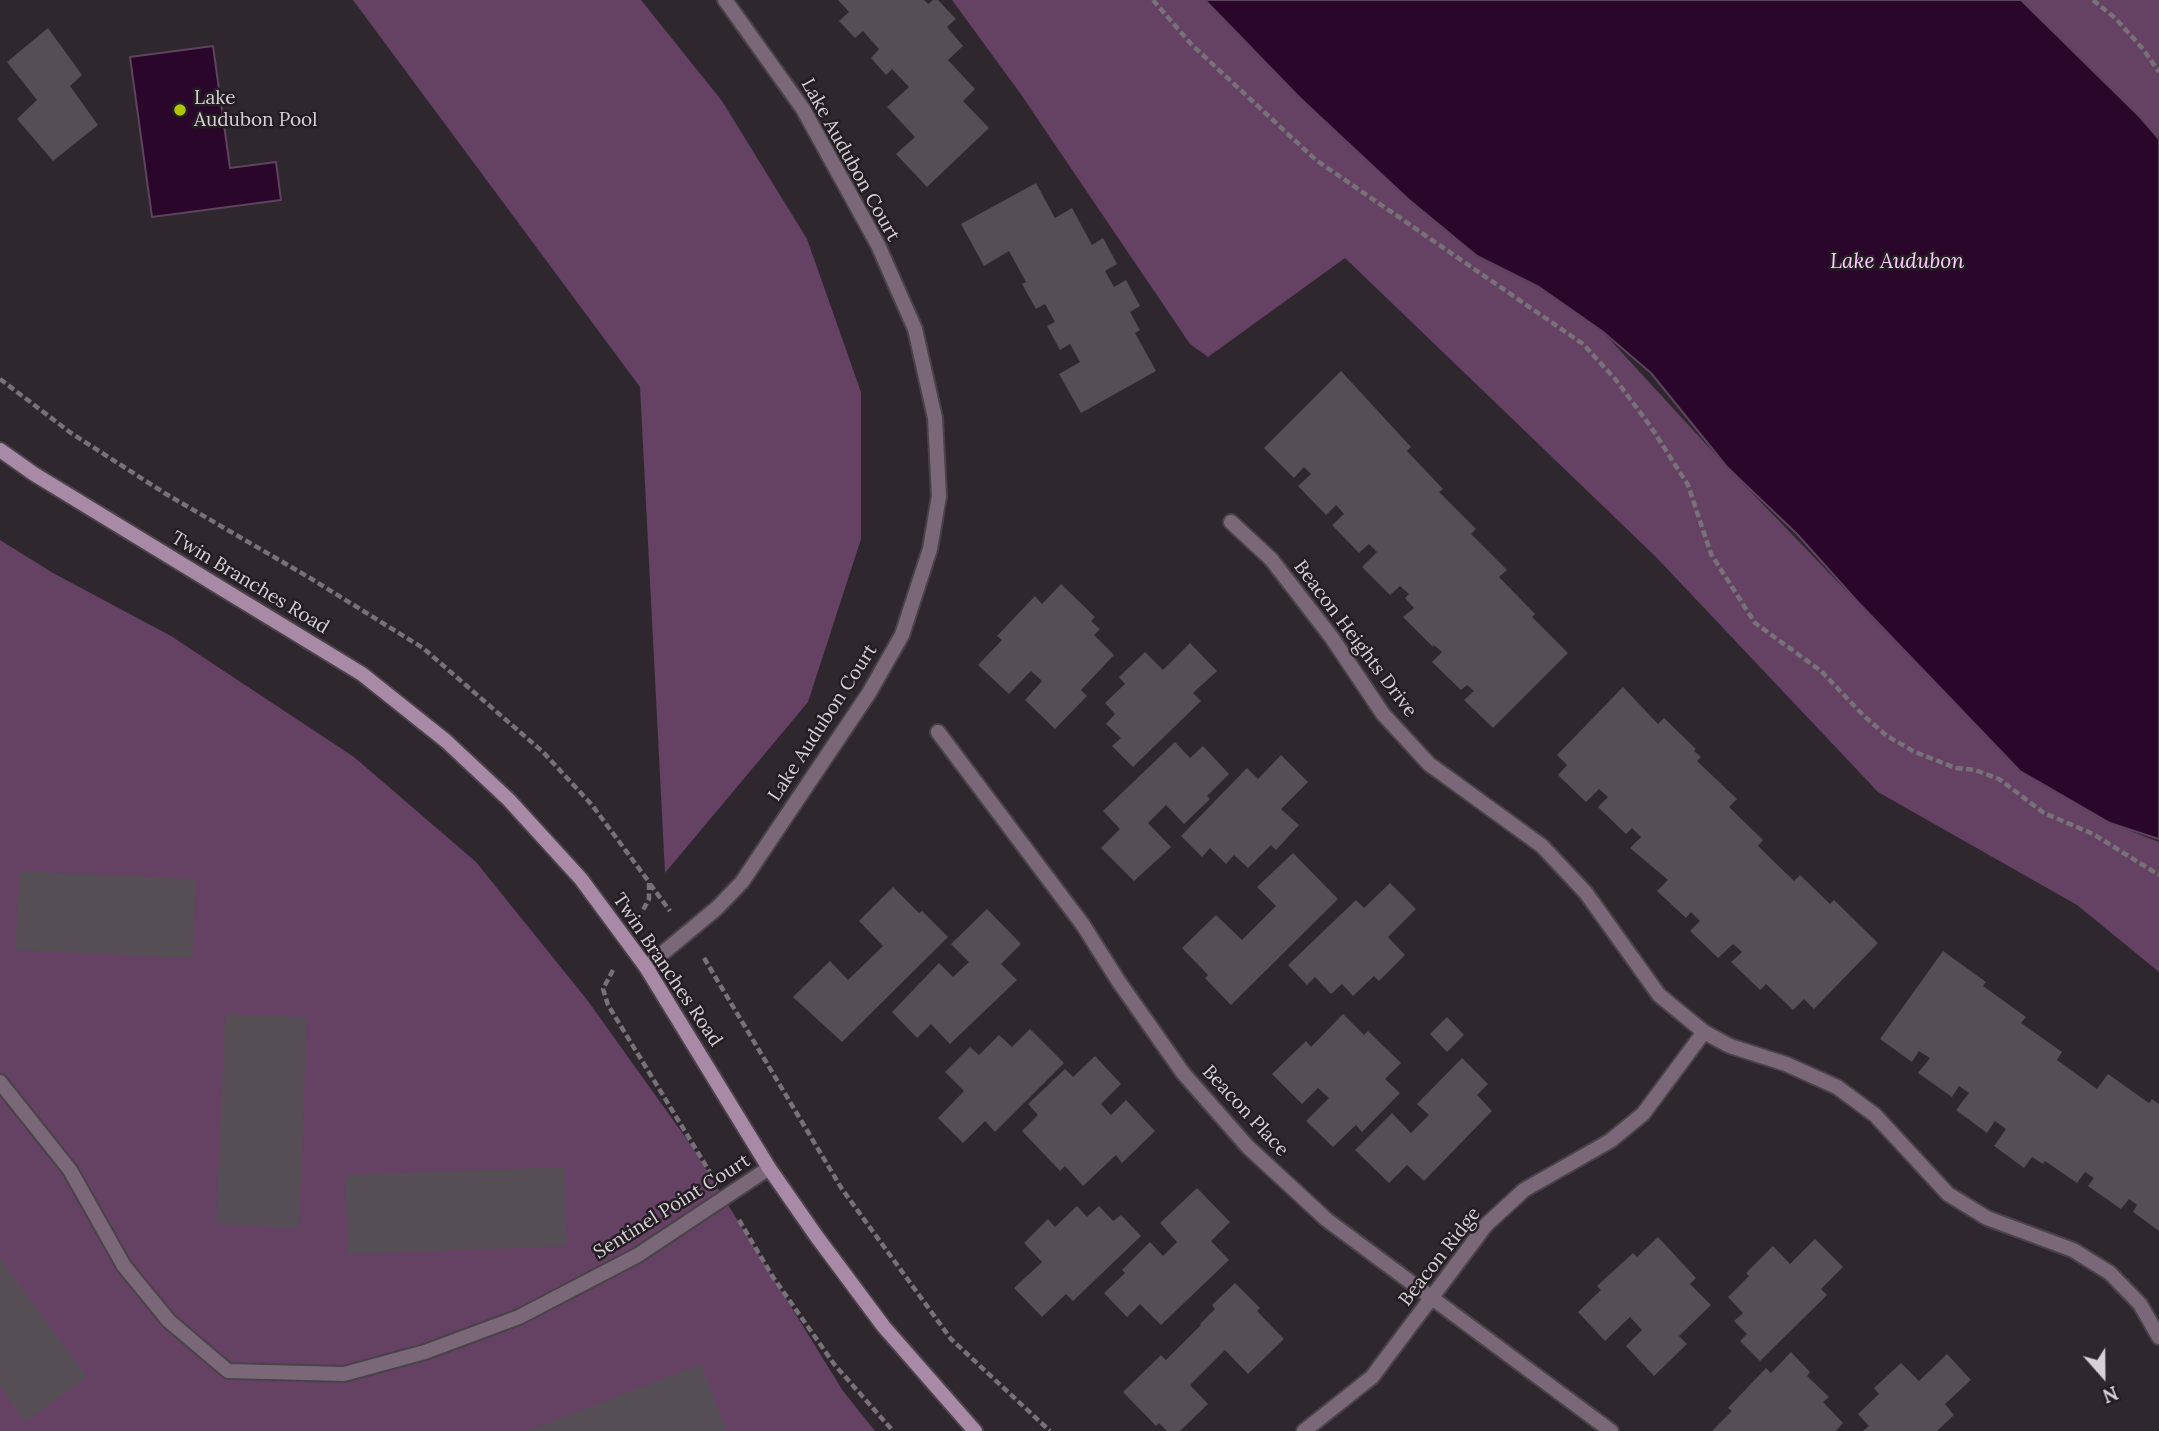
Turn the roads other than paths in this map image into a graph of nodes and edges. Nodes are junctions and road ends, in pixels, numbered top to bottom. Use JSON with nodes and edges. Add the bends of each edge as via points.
{"nodes":[{"id":1,"x":726,"y":0,"type":"edge"},
{"id":2,"x":0,"y":450,"type":"edge"},
{"id":3,"x":1231,"y":522,"type":"dead end"},
{"id":4,"x":938,"y":732,"type":"dead end"},
{"id":5,"x":646,"y":967,"type":"junction"},
{"id":6,"x":1704,"y":1032,"type":"junction"},
{"id":7,"x":0,"y":1082,"type":"edge"},
{"id":8,"x":769,"y":1168,"type":"junction"},
{"id":9,"x":1431,"y":1299,"type":"junction"},
{"id":10,"x":2159,"y":1336,"type":"edge"},
{"id":11,"x":975,"y":1431,"type":"edge"},
{"id":12,"x":1304,"y":1431,"type":"edge"},
{"id":13,"x":1611,"y":1431,"type":"edge"}],
"edges":[{"from":1,"to":5,"type":"street","name":"Lake Audubon Court","via":[[803,109],[878,245],[915,329],[935,418],[939,496],[930,549],[902,635],[869,693],[742,882],[718,908]]},
{"from":2,"to":5,"type":"main road","name":"Twin Branches Road","via":[[362,674],[446,741],[509,800],[581,879]]},
{"from":3,"to":6,"type":"street","name":"Beacon Heights Drive","via":[[1271,559],[1383,714],[1429,764],[1542,846],[1586,893],[1659,995]]},
{"from":4,"to":9,"type":"street","name":"Beacon Place","via":[[1207,1101],[1248,1147],[1327,1220]]},
{"from":5,"to":8,"type":"main road","name":"Twin Branches Road"},
{"from":6,"to":9,"type":"street","name":"Beacon Ridge","via":[[1643,1114],[1610,1142],[1524,1190],[1486,1225]]},
{"from":6,"to":10,"type":"street","name":"Beacon Heights Drive","via":[[1837,1087],[1875,1115],[1948,1194],[1987,1219],[2073,1250],[2110,1273],[2140,1304]]},
{"from":7,"to":8,"type":"street","name":"Sentinel Point Court","via":[[70,1170],[124,1266],[169,1321],[228,1371],[344,1374],[425,1352],[519,1317],[638,1255]]},
{"from":8,"to":11,"type":"main road","name":"Twin Branches Road","via":[[884,1327]]},
{"from":9,"to":12,"type":"street","name":"Beacon Ridge","via":[[1372,1377]]},
{"from":9,"to":13,"type":"street","name":"Beacon Place"}]}
